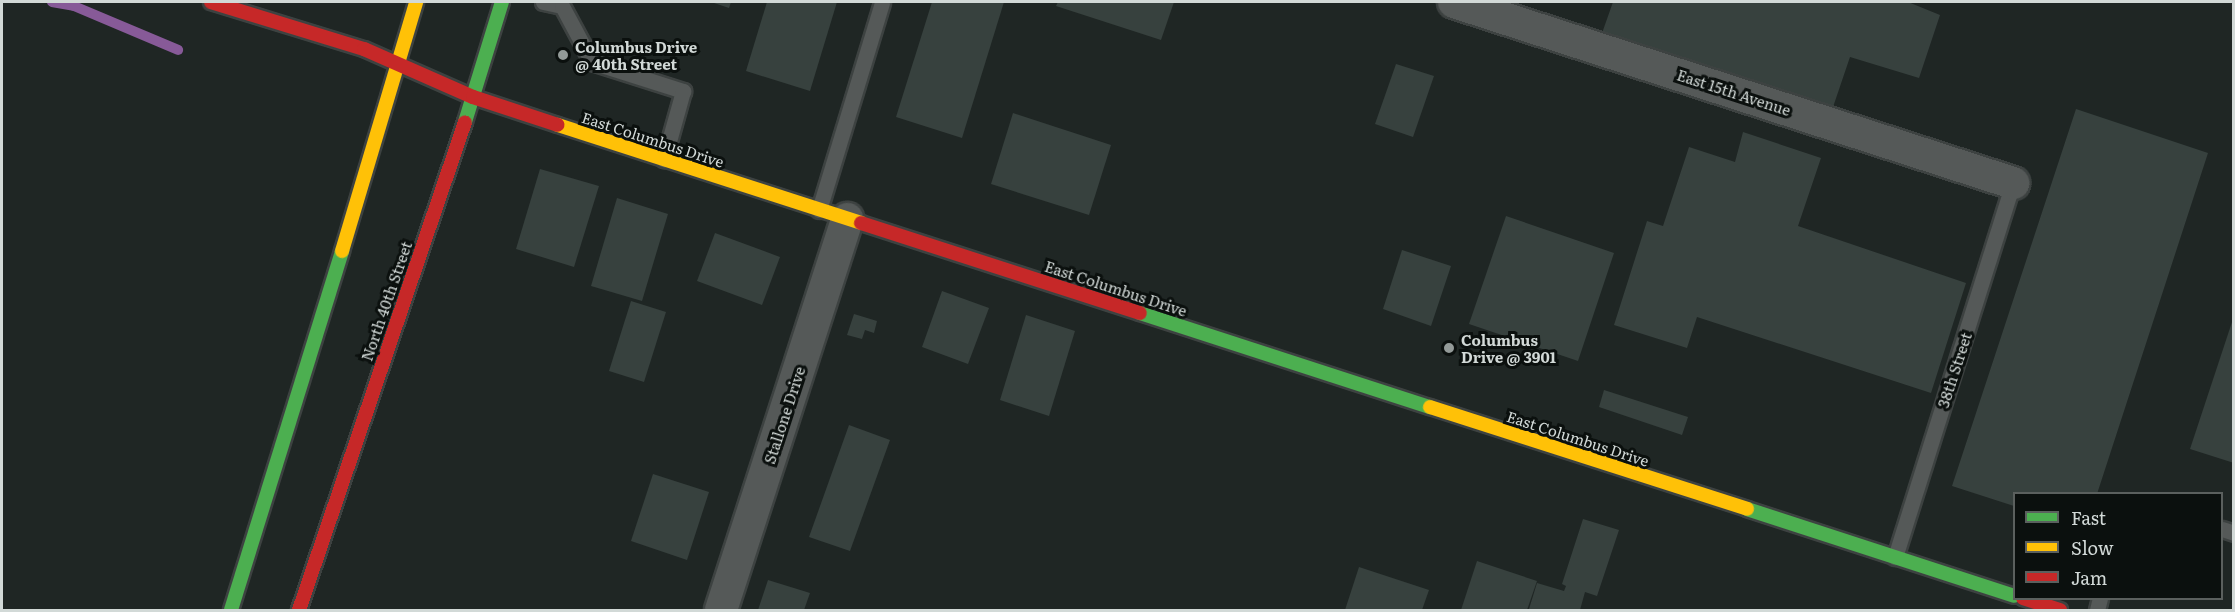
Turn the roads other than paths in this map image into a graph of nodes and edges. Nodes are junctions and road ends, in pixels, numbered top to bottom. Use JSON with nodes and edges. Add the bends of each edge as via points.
{"nodes":[{"id":1,"x":211,"y":2,"type":"edge"},
{"id":2,"x":416,"y":2,"type":"edge"},
{"id":3,"x":502,"y":2,"type":"edge"},
{"id":4,"x":543,"y":2,"type":"edge"},
{"id":5,"x":882,"y":2,"type":"edge"},
{"id":6,"x":1454,"y":2,"type":"edge"},
{"id":7,"x":562,"y":4,"type":"edge"},
{"id":8,"x":399,"y":65,"type":"junction"},
{"id":9,"x":473,"y":97,"type":"junction"},
{"id":10,"x":664,"y":159,"type":"junction"},
{"id":11,"x":2013,"y":183,"type":"joint"},
{"id":12,"x":833,"y":214,"type":"junction"},
{"id":13,"x":1895,"y":557,"type":"junction"},
{"id":14,"x":2013,"y":596,"type":"edge"},
{"id":15,"x":2028,"y":600,"type":"edge"},
{"id":16,"x":231,"y":610,"type":"edge"},
{"id":17,"x":299,"y":610,"type":"edge"},
{"id":18,"x":721,"y":610,"type":"edge"},
{"id":19,"x":2060,"y":610,"type":"edge"}],
"edges":[{"from":1,"to":8,"type":"main road","name":"East Columbus Drive","via":[[364,49]]},
{"from":2,"to":8,"type":"main road"},
{"from":3,"to":9,"type":"main road","name":"North 40th Street"},
{"from":4,"to":7,"type":"lane"},
{"from":5,"to":12,"type":"lane"},
{"from":6,"to":11,"type":"street","name":"East 15th Avenue"},
{"from":7,"to":10,"type":"lane","via":[[592,62],[683,91]]},
{"from":8,"to":9,"type":"main road","name":"East Columbus Drive"},
{"from":8,"to":16,"type":"main road"},
{"from":9,"to":10,"type":"main road","name":"East Columbus Drive"},
{"from":9,"to":17,"type":"main road","name":"North 40th Street"},
{"from":10,"to":12,"type":"main road","name":"East Columbus Drive"},
{"from":11,"to":13,"type":"lane","name":"38th Street"},
{"from":12,"to":13,"type":"main road","name":"East Columbus Drive"},
{"from":12,"to":18,"type":"street","name":"Stallone Drive"},
{"from":13,"to":14,"type":"main road","name":"East Columbus Drive"},
{"from":15,"to":19,"type":"main road"}]}
